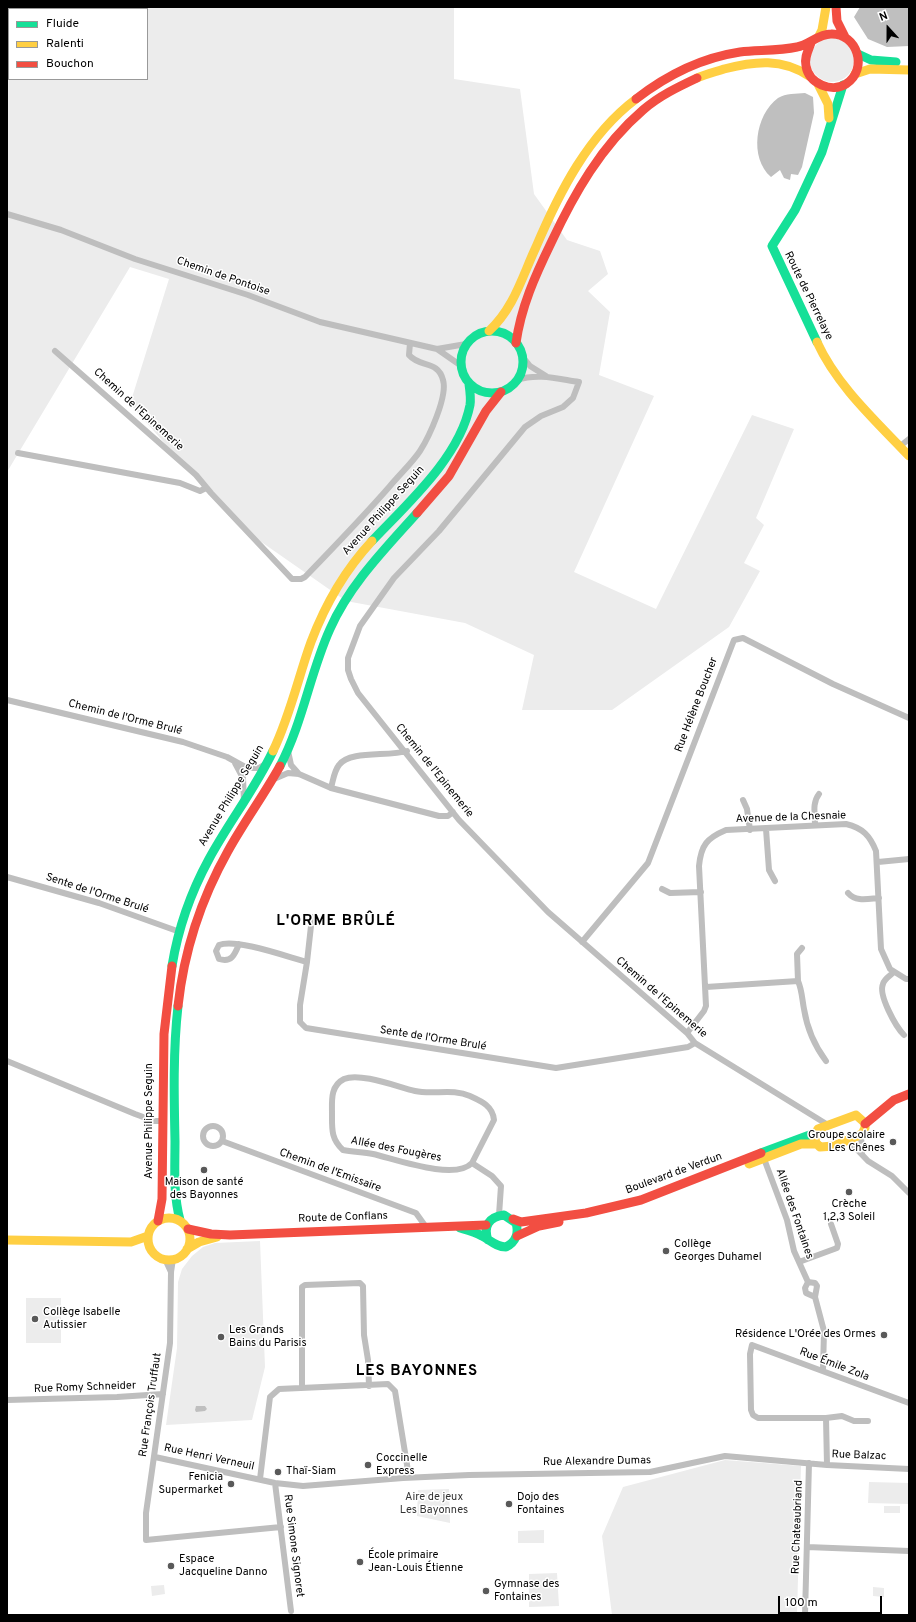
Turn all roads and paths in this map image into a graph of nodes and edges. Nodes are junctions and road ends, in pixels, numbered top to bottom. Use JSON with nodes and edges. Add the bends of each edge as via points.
{"nodes":[{"id":1,"x":826,"y":7,"type":"edge"},
{"id":2,"x":836,"y":7,"type":"edge"},
{"id":3,"x":819,"y":36,"type":"junction"},
{"id":4,"x":845,"y":37,"type":"junction"},
{"id":5,"x":811,"y":43,"type":"junction"},
{"id":6,"x":858,"y":54,"type":"junction"},
{"id":7,"x":909,"y":62,"type":"edge"},
{"id":8,"x":909,"y":70,"type":"edge"},
{"id":9,"x":855,"y":74,"type":"junction"},
{"id":10,"x":810,"y":77,"type":"junction"},
{"id":11,"x":818,"y":84,"type":"junction"},
{"id":12,"x":843,"y":85,"type":"junction"},
{"id":13,"x":829,"y":128,"type":"junction"},
{"id":14,"x":7,"y":214,"type":"edge"},
{"id":15,"x":489,"y":331,"type":"junction"},
{"id":16,"x":516,"y":342,"type":"junction"},
{"id":17,"x":410,"y":343,"type":"junction"},
{"id":18,"x":466,"y":344,"type":"junction"},
{"id":19,"x":437,"y":349,"type":"junction"},
{"id":20,"x":55,"y":351,"type":"dead end"},
{"id":21,"x":522,"y":356,"type":"junction"},
{"id":22,"x":460,"y":365,"type":"junction"},
{"id":23,"x":550,"y":377,"type":"junction"},
{"id":24,"x":517,"y":380,"type":"junction"},
{"id":25,"x":469,"y":384,"type":"junction"},
{"id":26,"x":501,"y":392,"type":"junction"},
{"id":27,"x":909,"y":439,"type":"edge"},
{"id":28,"x":899,"y":447,"type":"junction"},
{"id":29,"x":18,"y":453,"type":"dead end"},
{"id":30,"x":909,"y":456,"type":"edge"},
{"id":31,"x":206,"y":488,"type":"junction"},
{"id":32,"x":7,"y":700,"type":"edge"},
{"id":33,"x":909,"y":718,"type":"edge"},
{"id":34,"x":288,"y":750,"type":"junction"},
{"id":35,"x":407,"y":751,"type":"junction"},
{"id":36,"x":235,"y":763,"type":"junction"},
{"id":37,"x":267,"y":764,"type":"junction"},
{"id":38,"x":298,"y":774,"type":"junction"},
{"id":39,"x":271,"y":782,"type":"junction"},
{"id":40,"x":331,"y":788,"type":"junction"},
{"id":41,"x":820,"y":794,"type":"dead end"},
{"id":42,"x":743,"y":800,"type":"dead end"},
{"id":43,"x":244,"y":802,"type":"junction"},
{"id":44,"x":453,"y":812,"type":"junction"},
{"id":45,"x":815,"y":825,"type":"junction"},
{"id":46,"x":766,"y":829,"type":"junction"},
{"id":47,"x":750,"y":830,"type":"junction"},
{"id":48,"x":909,"y":859,"type":"edge"},
{"id":49,"x":878,"y":862,"type":"junction"},
{"id":50,"x":7,"y":877,"type":"edge"},
{"id":51,"x":775,"y":881,"type":"dead end"},
{"id":52,"x":662,"y":889,"type":"dead end"},
{"id":53,"x":701,"y":892,"type":"junction"},
{"id":54,"x":848,"y":892,"type":"dead end"},
{"id":55,"x":879,"y":898,"type":"junction"},
{"id":56,"x":312,"y":917,"type":"dead end"},
{"id":57,"x":180,"y":932,"type":"junction"},
{"id":58,"x":582,"y":942,"type":"junction"},
{"id":59,"x":239,"y":944,"type":"dead end"},
{"id":60,"x":802,"y":948,"type":"dead end"},
{"id":61,"x":307,"y":962,"type":"junction"},
{"id":62,"x":894,"y":972,"type":"junction"},
{"id":63,"x":909,"y":979,"type":"edge"},
{"id":64,"x":798,"y":981,"type":"junction"},
{"id":65,"x":706,"y":987,"type":"junction"},
{"id":66,"x":687,"y":1033,"type":"junction"},
{"id":67,"x":904,"y":1035,"type":"dead end"},
{"id":68,"x":695,"y":1043,"type":"junction"},
{"id":69,"x":7,"y":1061,"type":"edge"},
{"id":70,"x":826,"y":1061,"type":"dead end"},
{"id":71,"x":909,"y":1094,"type":"edge"},
{"id":72,"x":808,"y":1114,"type":"junction"},
{"id":73,"x":862,"y":1120,"type":"junction"},
{"id":74,"x":162,"y":1121,"type":"junction"},
{"id":75,"x":828,"y":1125,"type":"junction"},
{"id":76,"x":816,"y":1132,"type":"junction"},
{"id":77,"x":861,"y":1135,"type":"junction"},
{"id":78,"x":848,"y":1140,"type":"junction"},
{"id":79,"x":222,"y":1141,"type":"dead end"},
{"id":80,"x":816,"y":1144,"type":"junction"},
{"id":81,"x":862,"y":1153,"type":"junction"},
{"id":82,"x":763,"y":1155,"type":"junction"},
{"id":83,"x":472,"y":1163,"type":"junction"},
{"id":84,"x":909,"y":1193,"type":"edge"},
{"id":85,"x":499,"y":1215,"type":"junction"},
{"id":86,"x":513,"y":1219,"type":"junction"},
{"id":87,"x":180,"y":1220,"type":"junction"},
{"id":88,"x":158,"y":1221,"type":"junction"},
{"id":89,"x":831,"y":1224,"type":"dead end"},
{"id":90,"x":486,"y":1225,"type":"junction"},
{"id":91,"x":456,"y":1226,"type":"junction"},
{"id":92,"x":426,"y":1227,"type":"junction"},
{"id":93,"x":188,"y":1229,"type":"junction"},
{"id":94,"x":230,"y":1235,"type":"junction"},
{"id":95,"x":148,"y":1236,"type":"junction"},
{"id":96,"x":517,"y":1236,"type":"junction"},
{"id":97,"x":7,"y":1240,"type":"edge"},
{"id":98,"x":488,"y":1240,"type":"junction"},
{"id":99,"x":131,"y":1242,"type":"junction"},
{"id":100,"x":187,"y":1249,"type":"junction"},
{"id":101,"x":152,"y":1250,"type":"junction"},
{"id":102,"x":169,"y":1259,"type":"junction"},
{"id":103,"x":799,"y":1262,"type":"junction"},
{"id":104,"x":808,"y":1282,"type":"junction"},
{"id":105,"x":815,"y":1297,"type":"junction"},
{"id":106,"x":823,"y":1370,"type":"junction"},
{"id":107,"x":369,"y":1386,"type":"junction"},
{"id":108,"x":302,"y":1388,"type":"junction"},
{"id":109,"x":163,"y":1394,"type":"junction"},
{"id":110,"x":7,"y":1400,"type":"edge"},
{"id":111,"x":909,"y":1403,"type":"edge"},
{"id":112,"x":826,"y":1418,"type":"junction"},
{"id":113,"x":868,"y":1421,"type":"dead end"},
{"id":114,"x":154,"y":1457,"type":"junction"},
{"id":115,"x":809,"y":1463,"type":"junction"},
{"id":116,"x":827,"y":1465,"type":"junction"},
{"id":117,"x":909,"y":1469,"type":"edge"},
{"id":118,"x":409,"y":1477,"type":"junction"},
{"id":119,"x":260,"y":1479,"type":"junction"},
{"id":120,"x":275,"y":1483,"type":"junction"},
{"id":121,"x":281,"y":1527,"type":"junction"},
{"id":122,"x":807,"y":1547,"type":"junction"},
{"id":123,"x":909,"y":1551,"type":"edge"},
{"id":124,"x":291,"y":1611,"type":"dead end"},
{"id":125,"x":805,"y":1615,"type":"edge"}],
"edges":[{"from":1,"to":3,"type":"main road","via":[[824,24]]},
{"from":2,"to":4,"type":"main road","via":[[837,21]]},
{"from":3,"to":4,"type":"main road","via":[[835,34]]},
{"from":3,"to":5,"type":"main road"},
{"from":4,"to":6,"type":"main road"},
{"from":5,"to":10,"type":"main road","via":[[804,61]]},
{"from":5,"to":15,"type":"main road","via":[[795,48],[739,52],[712,58],[662,80],[629,104],[600,134],[576,168],[544,227],[509,306],[499,322]]},
{"from":6,"to":7,"type":"main road","via":[[871,60]]},
{"from":6,"to":9,"type":"main road","via":[[859,61]]},
{"from":8,"to":9,"type":"main road","via":[[870,69]]},
{"from":9,"to":12,"type":"main road"},
{"from":10,"to":11,"type":"main road"},
{"from":10,"to":16,"type":"main road","via":[[791,65],[780,62],[752,63],[726,68],[674,87],[631,119],[603,151],[568,207],[526,300]]},
{"from":11,"to":12,"type":"main road","via":[[830,88]]},
{"from":11,"to":13,"type":"main road","name":"Route de Pierrelaye","via":[[828,104]]},
{"from":12,"to":13,"type":"main road","name":"Route de Pierrelaye"},
{"from":13,"to":28,"type":"main road","name":"Route de Pierrelaye","via":[[822,152],[795,210],[772,246],[820,349],[856,400]]},
{"from":14,"to":17,"type":"street","name":"Chemin de Pontoise","via":[[248,295],[320,322]]},
{"from":15,"to":16,"type":"main road","via":[[501,333]]},
{"from":15,"to":18,"type":"main road","via":[[476,335]]},
{"from":16,"to":21,"type":"main road"},
{"from":17,"to":19,"type":"street","name":"Chemin de Pontoise"},
{"from":17,"to":31,"type":"street","name":"Chemin de l'Epinemerie","via":[[409,355],[414,361],[439,369],[444,381],[442,397],[430,434],[420,452],[301,580],[292,579]]},
{"from":18,"to":19,"type":"street","name":"Chemin de Pontoise"},
{"from":18,"to":22,"type":"main road","via":[[461,354]]},
{"from":19,"to":22,"type":"street","name":"Chemin de Pontoise"},
{"from":20,"to":31,"type":"street","name":"Chemin de l'Epinemerie","via":[[196,475]]},
{"from":21,"to":23,"type":"street","via":[[530,366]]},
{"from":21,"to":24,"type":"main road","via":[[522,371]]},
{"from":22,"to":25,"type":"main road"},
{"from":23,"to":24,"type":"street"},
{"from":23,"to":35,"type":"street","name":"Chemin de l'Epinemerie","via":[[580,382],[573,398],[563,407],[541,416],[524,427],[439,531],[394,578],[360,626],[348,658],[351,679],[358,693]]},
{"from":24,"to":26,"type":"main road","via":[[510,388]]},
{"from":25,"to":26,"type":"main road","via":[[484,393]]},
{"from":25,"to":37,"type":"main road","name":"Avenue Philippe Seguin","via":[[472,396],[469,410],[449,453],[429,480],[356,561],[326,607],[312,638]]},
{"from":26,"to":34,"type":"main road","via":[[487,409],[468,446],[448,476],[376,557],[348,595],[323,644]]},
{"from":27,"to":28,"type":"street"},
{"from":28,"to":30,"type":"main road","name":"Route de Pierrelaye"},
{"from":29,"to":31,"type":"street","via":[[180,483],[200,491]]},
{"from":32,"to":36,"type":"street","name":"Chemin de l'Orme Brulé","via":[[183,742],[227,757]]},
{"from":33,"to":58,"type":"street","name":"Rue Hélène Boucher","via":[[833,684],[743,638],[734,640],[648,863]]},
{"from":34,"to":38,"type":"street","via":[[291,765]]},
{"from":34,"to":39,"type":"main road"},
{"from":35,"to":40,"type":"street","via":[[399,754],[350,756],[338,766]]},
{"from":35,"to":44,"type":"street","name":"Chemin de l'Epinemerie"},
{"from":36,"to":37,"type":"street","name":"Chemin de l'Orme Brulé","via":[[251,769]]},
{"from":36,"to":43,"type":"street","via":[[243,778]]},
{"from":37,"to":43,"type":"main road","name":"Avenue Philippe Seguin"},
{"from":38,"to":39,"type":"street","via":[[284,774]]},
{"from":38,"to":40,"type":"street"},
{"from":39,"to":87,"type":"main road","via":[[212,881],[195,925],[185,961],[175,1041],[176,1200]]},
{"from":40,"to":44,"type":"street","via":[[439,816],[448,816]]},
{"from":41,"to":45,"type":"street","via":[[814,805]]},
{"from":42,"to":47,"type":"street"},
{"from":43,"to":57,"type":"main road","name":"Avenue Philippe Seguin","via":[[201,875]]},
{"from":44,"to":58,"type":"street","name":"Chemin de l'Epinemerie","via":[[548,912]]},
{"from":45,"to":46,"type":"street","name":"Avenue de la Chesnaie"},
{"from":45,"to":49,"type":"street","name":"Avenue de la Chesnaie","via":[[846,824],[863,830],[872,840]]},
{"from":46,"to":47,"type":"street","name":"Avenue de la Chesnaie"},
{"from":46,"to":51,"type":"street","via":[[769,870]]},
{"from":47,"to":53,"type":"street","name":"Avenue de la Chesnaie","via":[[726,830],[712,836],[707,842],[700,856]]},
{"from":48,"to":49,"type":"street"},
{"from":49,"to":55,"type":"street","name":"Avenue de la Chesnaie"},
{"from":50,"to":57,"type":"street","name":"Sente de l'Orme Brulé","via":[[99,903]]},
{"from":52,"to":53,"type":"street","via":[[670,893]]},
{"from":53,"to":65,"type":"street","name":"Avenue de la Chesnaie"},
{"from":54,"to":55,"type":"street","via":[[852,898]]},
{"from":55,"to":62,"type":"street","name":"Avenue de la Chesnaie","via":[[882,949],[886,962]]},
{"from":56,"to":61,"type":"street","name":"Sente de l'Orme Brulé"},
{"from":57,"to":74,"type":"main road","name":"Avenue Philippe Seguin","via":[[164,1010]]},
{"from":58,"to":66,"type":"street","name":"Chemin de l'Epinemerie"},
{"from":59,"to":61,"type":"street"},
{"from":60,"to":64,"type":"street","via":[[797,954]]},
{"from":61,"to":68,"type":"street","name":"Sente de l'Orme Brulé","via":[[300,1005],[300,1022],[306,1028],[556,1068]]},
{"from":62,"to":63,"type":"street"},
{"from":62,"to":67,"type":"street","via":[[883,982],[881,988],[892,1019]]},
{"from":64,"to":65,"type":"street"},
{"from":64,"to":70,"type":"street","via":[[806,1021],[816,1048]]},
{"from":65,"to":66,"type":"street","name":"Avenue de la Chesnaie","via":[[704,1011]]},
{"from":66,"to":68,"type":"street","name":"Chemin de l'Epinemerie"},
{"from":68,"to":72,"type":"street","name":"Chemin de l'Epinemerie"},
{"from":69,"to":74,"type":"street","via":[[135,1114],[154,1121]]},
{"from":71,"to":73,"type":"main road","via":[[894,1100]]},
{"from":72,"to":75,"type":"street","name":"Chemin de l'Epinemerie"},
{"from":72,"to":76,"type":"street","name":"Chemin de l'Epinemerie","via":[[817,1124]]},
{"from":73,"to":75,"type":"main road","name":"Boulevard de Verdun","via":[[851,1116]]},
{"from":73,"to":77,"type":"main road","via":[[865,1130]]},
{"from":74,"to":88,"type":"main road","name":"Avenue Philippe Seguin","via":[[162,1198]]},
{"from":75,"to":76,"type":"main road","name":"Boulevard de Verdun"},
{"from":76,"to":80,"type":"main road"},
{"from":76,"to":82,"type":"main road","name":"Boulevard de Verdun"},
{"from":77,"to":78,"type":"main road","name":"Boulevard de Verdun"},
{"from":77,"to":81,"type":"street"},
{"from":78,"to":80,"type":"main road","name":"Boulevard de Verdun","via":[[827,1148],[820,1148]]},
{"from":78,"to":81,"type":"street"},
{"from":79,"to":92,"type":"street","name":"Chemin de l'Emissaire","via":[[416,1213]]},
{"from":80,"to":82,"type":"main road","name":"Boulevard de Verdun","via":[[805,1144]]},
{"from":81,"to":84,"type":"street","via":[[868,1161],[892,1176]]},
{"from":82,"to":86,"type":"main road","name":"Boulevard de Verdun","via":[[676,1188],[624,1204],[586,1213],[521,1222]]},
{"from":82,"to":96,"type":"main road","name":"Boulevard de Verdun","via":[[642,1205],[544,1224]]},
{"from":82,"to":103,"type":"street","name":"Allée des Fontaines","via":[[787,1220]]},
{"from":83,"to":83,"type":"street","name":"Allée des Fougères","via":[[465,1168],[438,1169],[343,1150],[332,1132],[333,1092],[336,1086],[345,1079],[357,1078],[424,1093],[463,1094],[480,1101],[490,1108],[494,1120]]},
{"from":83,"to":85,"type":"street","via":[[492,1176],[501,1186]]},
{"from":85,"to":86,"type":"main road"},
{"from":85,"to":90,"type":"main road"},
{"from":86,"to":96,"type":"main road","via":[[517,1227]]},
{"from":87,"to":88,"type":"main road","via":[[169,1218]]},
{"from":87,"to":93,"type":"main road"},
{"from":88,"to":95,"type":"main road"},
{"from":89,"to":103,"type":"street","via":[[837,1248]]},
{"from":90,"to":91,"type":"main road","name":"Route de Conflans"},
{"from":90,"to":98,"type":"main road"},
{"from":91,"to":92,"type":"main road","name":"Route de Conflans"},
{"from":91,"to":98,"type":"main road"},
{"from":92,"to":94,"type":"main road","name":"Route de Conflans"},
{"from":93,"to":94,"type":"main road","name":"Route de Conflans"},
{"from":93,"to":100,"type":"main road","via":[[190,1242]]},
{"from":94,"to":100,"type":"main road","name":"Route de Conflans","via":[[199,1242]]},
{"from":95,"to":99,"type":"main road"},
{"from":95,"to":101,"type":"main road"},
{"from":96,"to":98,"type":"main road","via":[[512,1244],[502,1247]]},
{"from":97,"to":99,"type":"main road"},
{"from":99,"to":101,"type":"main road"},
{"from":100,"to":102,"type":"main road","via":[[184,1254]]},
{"from":101,"to":102,"type":"main road","via":[[155,1254]]},
{"from":102,"to":109,"type":"street","name":"Rue François Truffaut","via":[[170,1343]]},
{"from":103,"to":104,"type":"street","name":"Allée des Fontaines"},
{"from":104,"to":105,"type":"street","name":"Allée des Fontaines","via":[[817,1286]]},
{"from":104,"to":105,"type":"street","name":"Allée des Fontaines","via":[[804,1288],[806,1293]]},
{"from":105,"to":106,"type":"street","name":"Allée des Fontaines","via":[[824,1331]]},
{"from":106,"to":111,"type":"street","name":"Rue Émile Zola"},
{"from":106,"to":112,"type":"street","name":"Rue Émile Zola","via":[[752,1345],[750,1354],[753,1415],[758,1418]]},
{"from":107,"to":108,"type":"street"},
{"from":107,"to":108,"type":"street","via":[[363,1286],[360,1283],[302,1287]]},
{"from":107,"to":118,"type":"street","via":[[388,1384],[395,1391]]},
{"from":108,"to":119,"type":"street","via":[[279,1389],[270,1396]]},
{"from":109,"to":110,"type":"street","name":"Rue Romy Schneider"},
{"from":109,"to":114,"type":"street","name":"Rue François Truffaut"},
{"from":112,"to":113,"type":"street","via":[[842,1416],[854,1421]]},
{"from":112,"to":116,"type":"street"},
{"from":114,"to":119,"type":"street","name":"Rue Henri Verneuil"},
{"from":114,"to":121,"type":"street","name":"Rue François Truffaut","via":[[146,1513],[146,1540]]},
{"from":115,"to":116,"type":"street","name":"Rue Balzac"},
{"from":115,"to":118,"type":"street","name":"Rue Alexandre Dumas","via":[[725,1456],[650,1472]]},
{"from":115,"to":122,"type":"street","name":"Rue Chateaubriand"},
{"from":116,"to":117,"type":"street","name":"Rue Balzac"},
{"from":118,"to":120,"type":"street","name":"Rue Alexandre Dumas","via":[[303,1486]]},
{"from":119,"to":120,"type":"street","name":"Rue Henri Verneuil"},
{"from":120,"to":121,"type":"street","name":"Rue Simone Signoret"},
{"from":121,"to":124,"type":"street","name":"Rue Simone Signoret"},
{"from":122,"to":123,"type":"street"},
{"from":122,"to":125,"type":"street","name":"Rue Chateaubriand"}]}
